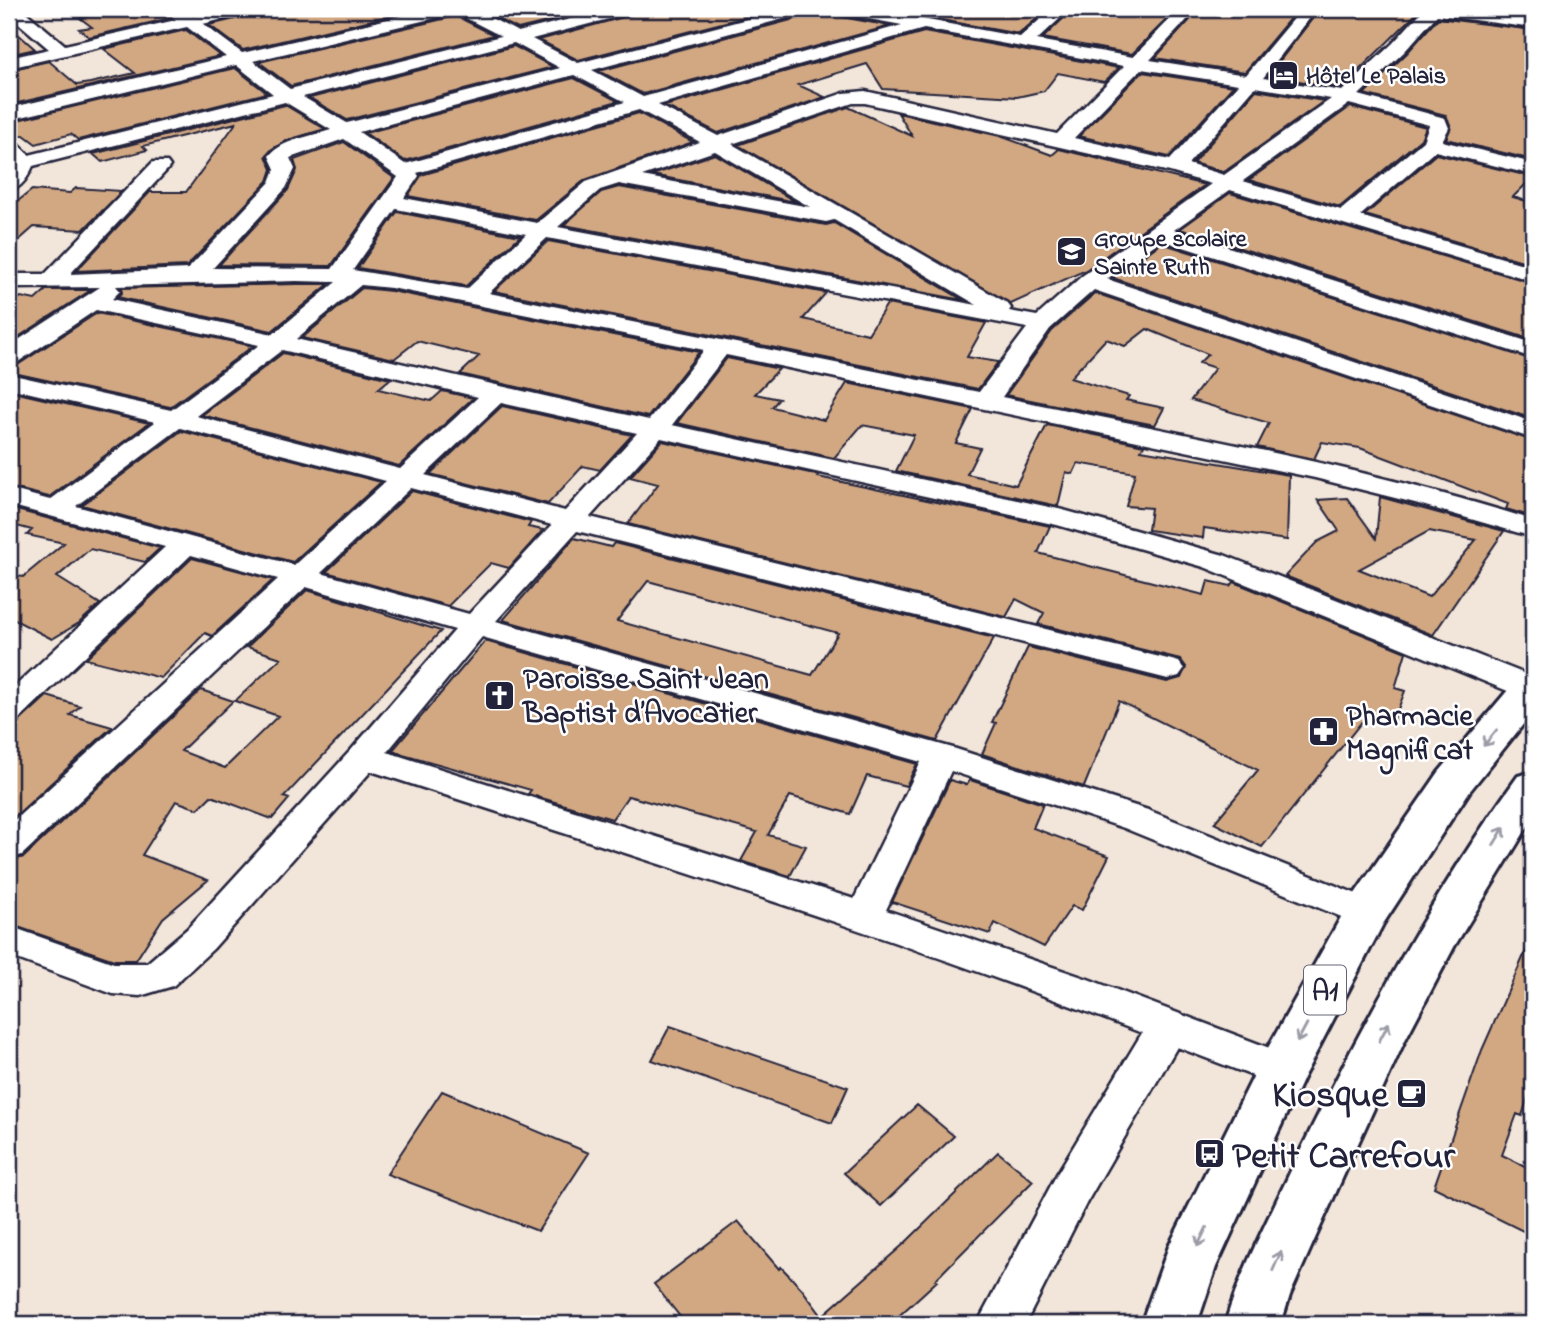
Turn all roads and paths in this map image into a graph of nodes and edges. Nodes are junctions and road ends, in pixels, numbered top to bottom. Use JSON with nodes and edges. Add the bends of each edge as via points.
{"nodes":[{"id":1,"x":12,"y":9,"type":"edge"},
{"id":2,"x":173,"y":9,"type":"edge"},
{"id":3,"x":245,"y":9,"type":"edge"},
{"id":4,"x":451,"y":9,"type":"edge"},
{"id":5,"x":462,"y":9,"type":"edge"},
{"id":6,"x":629,"y":9,"type":"edge"},
{"id":7,"x":803,"y":9,"type":"edge"},
{"id":8,"x":842,"y":9,"type":"edge"},
{"id":9,"x":940,"y":9,"type":"edge"},
{"id":10,"x":1062,"y":9,"type":"edge"},
{"id":11,"x":1189,"y":9,"type":"edge"},
{"id":12,"x":1309,"y":9,"type":"edge"},
{"id":13,"x":1432,"y":9,"type":"edge"},
{"id":14,"x":189,"y":21,"type":"junction"},
{"id":15,"x":1533,"y":23,"type":"edge"},
{"id":16,"x":923,"y":24,"type":"junction"},
{"id":17,"x":518,"y":37,"type":"junction"},
{"id":18,"x":1024,"y":42,"type":"junction"},
{"id":19,"x":61,"y":50,"type":"junction"},
{"id":20,"x":243,"y":59,"type":"junction"},
{"id":21,"x":9,"y":63,"type":"edge"},
{"id":22,"x":1136,"y":63,"type":"junction"},
{"id":23,"x":576,"y":69,"type":"junction"},
{"id":24,"x":1251,"y":81,"type":"junction"},
{"id":25,"x":285,"y":94,"type":"junction"},
{"id":26,"x":1346,"y":97,"type":"junction"},
{"id":27,"x":644,"y":104,"type":"junction"},
{"id":28,"x":9,"y":114,"type":"edge"},
{"id":29,"x":345,"y":131,"type":"junction"},
{"id":30,"x":1062,"y":140,"type":"junction"},
{"id":31,"x":716,"y":143,"type":"junction"},
{"id":32,"x":1431,"y":144,"type":"junction"},
{"id":33,"x":9,"y":146,"type":"edge"},
{"id":34,"x":25,"y":162,"type":"junction"},
{"id":35,"x":160,"y":166,"type":"dead end"},
{"id":36,"x":1175,"y":167,"type":"junction"},
{"id":37,"x":1533,"y":169,"type":"edge"},
{"id":38,"x":402,"y":171,"type":"junction"},
{"id":39,"x":614,"y":177,"type":"junction"},
{"id":40,"x":1229,"y":182,"type":"junction"},
{"id":41,"x":9,"y":185,"type":"edge"},
{"id":42,"x":391,"y":202,"type":"junction"},
{"id":43,"x":1346,"y":217,"type":"junction"},
{"id":44,"x":846,"y":219,"type":"junction"},
{"id":45,"x":542,"y":230,"type":"junction"},
{"id":46,"x":1157,"y":232,"type":"junction"},
{"id":47,"x":1533,"y":274,"type":"edge"},
{"id":48,"x":348,"y":276,"type":"junction"},
{"id":49,"x":193,"y":277,"type":"junction"},
{"id":50,"x":124,"y":280,"type":"junction"},
{"id":51,"x":9,"y":281,"type":"edge"},
{"id":52,"x":1090,"y":281,"type":"junction"},
{"id":53,"x":50,"y":282,"type":"junction"},
{"id":54,"x":472,"y":297,"type":"junction"},
{"id":55,"x":92,"y":302,"type":"junction"},
{"id":56,"x":1018,"y":320,"type":"junction"},
{"id":57,"x":1042,"y":324,"type":"junction"},
{"id":58,"x":278,"y":342,"type":"junction"},
{"id":59,"x":719,"y":347,"type":"junction"},
{"id":60,"x":1533,"y":351,"type":"edge"},
{"id":61,"x":9,"y":357,"type":"edge"},
{"id":62,"x":9,"y":381,"type":"edge"},
{"id":63,"x":496,"y":394,"type":"junction"},
{"id":64,"x":986,"y":401,"type":"junction"},
{"id":65,"x":173,"y":418,"type":"junction"},
{"id":66,"x":655,"y":429,"type":"junction"},
{"id":67,"x":1533,"y":430,"type":"edge"},
{"id":68,"x":405,"y":477,"type":"junction"},
{"id":69,"x":9,"y":497,"type":"edge"},
{"id":70,"x":54,"y":510,"type":"junction"},
{"id":71,"x":570,"y":521,"type":"junction"},
{"id":72,"x":1533,"y":529,"type":"edge"},
{"id":73,"x":185,"y":544,"type":"junction"},
{"id":74,"x":299,"y":576,"type":"junction"},
{"id":75,"x":475,"y":626,"type":"junction"},
{"id":76,"x":1168,"y":669,"type":"dead end"},
{"id":77,"x":1532,"y":687,"type":"edge"},
{"id":78,"x":9,"y":709,"type":"edge"},
{"id":79,"x":941,"y":756,"type":"junction"},
{"id":80,"x":364,"y":757,"type":"junction"},
{"id":81,"x":1533,"y":787,"type":"edge"},
{"id":82,"x":9,"y":846,"type":"edge"},
{"id":83,"x":1366,"y":913,"type":"junction"},
{"id":84,"x":864,"y":917,"type":"junction"},
{"id":85,"x":9,"y":941,"type":"edge"},
{"id":86,"x":1168,"y":1026,"type":"junction"},
{"id":87,"x":1282,"y":1070,"type":"junction"},
{"id":88,"x":1000,"y":1324,"type":"edge"},
{"id":89,"x":1169,"y":1324,"type":"edge"},
{"id":90,"x":1253,"y":1324,"type":"edge"}],
"edges":[{"from":1,"to":19,"type":"street"},
{"from":2,"to":14,"type":"street"},
{"from":3,"to":14,"type":"street"},
{"from":4,"to":20,"type":"street"},
{"from":5,"to":17,"type":"street"},
{"from":6,"to":17,"type":"street"},
{"from":7,"to":23,"type":"street"},
{"from":8,"to":16,"type":"street"},
{"from":9,"to":16,"type":"street"},
{"from":10,"to":18,"type":"street"},
{"from":11,"to":22,"type":"street"},
{"from":12,"to":24,"type":"street"},
{"from":13,"to":15,"type":"street"},
{"from":13,"to":26,"type":"street"},
{"from":14,"to":19,"type":"street"},
{"from":14,"to":20,"type":"street"},
{"from":16,"to":18,"type":"street"},
{"from":16,"to":27,"type":"street"},
{"from":17,"to":23,"type":"street"},
{"from":17,"to":25,"type":"street"},
{"from":18,"to":22,"type":"street"},
{"from":19,"to":21,"type":"street"},
{"from":20,"to":25,"type":"street"},
{"from":20,"to":28,"type":"street"},
{"from":22,"to":24,"type":"street"},
{"from":22,"to":30,"type":"street"},
{"from":23,"to":27,"type":"street"},
{"from":23,"to":29,"type":"street"},
{"from":24,"to":26,"type":"street"},
{"from":24,"to":36,"type":"street"},
{"from":25,"to":29,"type":"street"},
{"from":25,"to":34,"type":"street"},
{"from":26,"to":32,"type":"street","via":[[1438,122]]},
{"from":26,"to":40,"type":"street"},
{"from":27,"to":31,"type":"street"},
{"from":27,"to":38,"type":"street"},
{"from":29,"to":38,"type":"street"},
{"from":29,"to":49,"type":"street","via":[[279,156],[285,169],[279,184]]},
{"from":30,"to":31,"type":"street","via":[[851,97]]},
{"from":30,"to":36,"type":"street"},
{"from":31,"to":39,"type":"street"},
{"from":31,"to":44,"type":"street"},
{"from":32,"to":37,"type":"street"},
{"from":32,"to":43,"type":"street"},
{"from":33,"to":34,"type":"street"},
{"from":34,"to":41,"type":"street"},
{"from":35,"to":53,"type":"street"},
{"from":36,"to":40,"type":"street"},
{"from":38,"to":42,"type":"street","via":[[408,179]]},
{"from":39,"to":44,"type":"street"},
{"from":39,"to":45,"type":"street","via":[[593,186]]},
{"from":40,"to":43,"type":"street"},
{"from":40,"to":46,"type":"street"},
{"from":42,"to":45,"type":"street"},
{"from":42,"to":48,"type":"street"},
{"from":43,"to":47,"type":"street"},
{"from":44,"to":56,"type":"street"},
{"from":45,"to":54,"type":"street"},
{"from":45,"to":56,"type":"street"},
{"from":46,"to":52,"type":"street"},
{"from":46,"to":60,"type":"street"},
{"from":48,"to":49,"type":"street"},
{"from":48,"to":54,"type":"street"},
{"from":48,"to":58,"type":"street"},
{"from":49,"to":50,"type":"street"},
{"from":50,"to":53,"type":"street"},
{"from":50,"to":55,"type":"street"},
{"from":51,"to":53,"type":"street"},
{"from":52,"to":57,"type":"street"},
{"from":52,"to":67,"type":"street"},
{"from":54,"to":59,"type":"street"},
{"from":55,"to":58,"type":"street"},
{"from":55,"to":61,"type":"street"},
{"from":56,"to":57,"type":"street"},
{"from":57,"to":64,"type":"street"},
{"from":58,"to":63,"type":"street"},
{"from":58,"to":65,"type":"street"},
{"from":59,"to":64,"type":"street"},
{"from":59,"to":66,"type":"street"},
{"from":62,"to":65,"type":"street"},
{"from":63,"to":66,"type":"street"},
{"from":63,"to":68,"type":"street"},
{"from":64,"to":72,"type":"street","via":[[1340,476],[1474,509]]},
{"from":65,"to":68,"type":"street"},
{"from":65,"to":70,"type":"street"},
{"from":66,"to":71,"type":"street"},
{"from":66,"to":77,"type":"street","via":[[1063,518],[1214,561]]},
{"from":68,"to":71,"type":"street"},
{"from":68,"to":74,"type":"street"},
{"from":69,"to":70,"type":"street"},
{"from":70,"to":73,"type":"street"},
{"from":71,"to":75,"type":"street"},
{"from":71,"to":76,"type":"street"},
{"from":73,"to":74,"type":"street"},
{"from":73,"to":78,"type":"street"},
{"from":74,"to":75,"type":"street"},
{"from":74,"to":82,"type":"street"},
{"from":75,"to":79,"type":"street"},
{"from":75,"to":80,"type":"street"},
{"from":77,"to":83,"type":"main road","number":"A1","one_way":true,"via":[[1454,782]]},
{"from":79,"to":83,"type":"street","via":[[1136,819]]},
{"from":79,"to":84,"type":"street"},
{"from":80,"to":84,"type":"street"},
{"from":80,"to":85,"type":"street","via":[[200,939],[159,975],[140,980],[113,978]]},
{"from":90,"to":81,"type":"main road","number":"A1","one_way":true,"via":[[1352,1093],[1434,939]]},
{"from":83,"to":87,"type":"main road","number":"A1","one_way":true},
{"from":84,"to":86,"type":"street"},
{"from":86,"to":87,"type":"street"},
{"from":86,"to":88,"type":"street","via":[[1072,1188]]},
{"from":87,"to":89,"type":"main road","number":"A1","one_way":true,"via":[[1189,1264]]}]}
